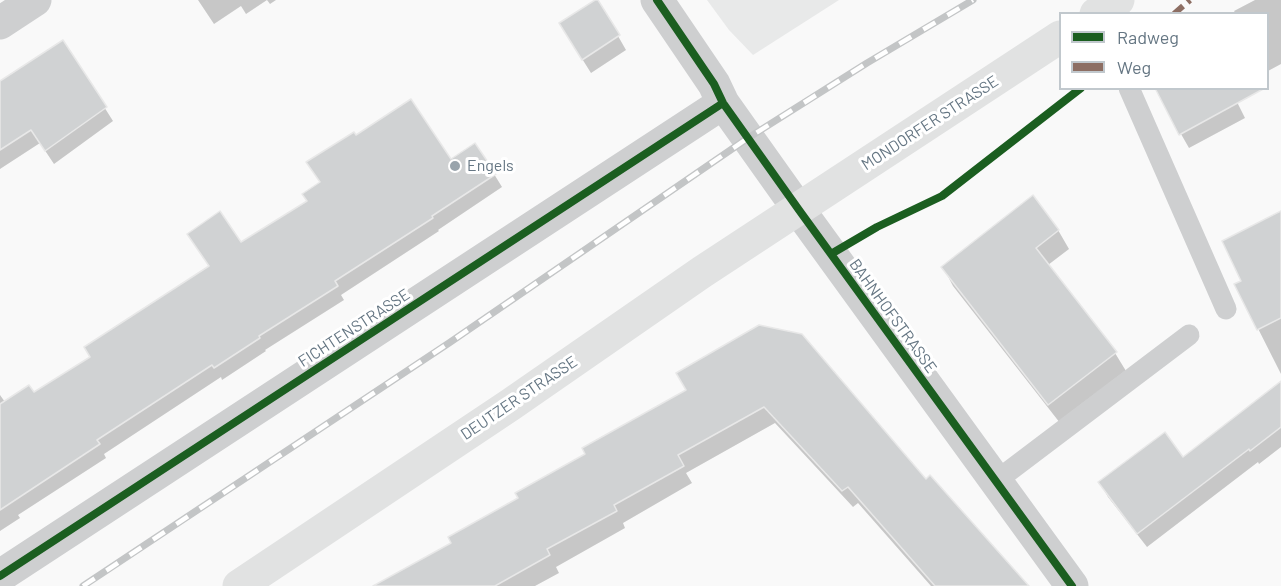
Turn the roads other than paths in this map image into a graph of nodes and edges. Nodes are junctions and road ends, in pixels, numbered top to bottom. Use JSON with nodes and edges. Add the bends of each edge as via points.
{"nodes":[{"id":1,"x":35,"y":0,"type":"edge"},
{"id":2,"x":657,"y":0,"type":"edge"},
{"id":3,"x":1118,"y":0,"type":"edge"},
{"id":4,"x":1099,"y":12,"type":"edge"},
{"id":5,"x":0,"y":23,"type":"edge"},
{"id":6,"x":1059,"y":38,"type":"edge"},
{"id":7,"x":1130,"y":90,"type":"edge"},
{"id":8,"x":723,"y":103,"type":"junction"},
{"id":9,"x":799,"y":210,"type":"junction"},
{"id":10,"x":1226,"y":309,"type":"dead end"},
{"id":11,"x":1189,"y":335,"type":"dead end"},
{"id":12,"x":996,"y":481,"type":"junction"},
{"id":13,"x":0,"y":576,"type":"edge"},
{"id":14,"x":239,"y":586,"type":"edge"},
{"id":15,"x":1072,"y":586,"type":"edge"}],
"edges":[{"from":1,"to":5,"type":"street"},
{"from":2,"to":8,"type":"street","name":"BAHNHOFSTRASSE"},
{"from":3,"to":4,"type":"main road"},
{"from":6,"to":9,"type":"main road","name":"MONDORFER STRASSE"},
{"from":7,"to":10,"type":"lane"},
{"from":8,"to":9,"type":"street","name":"BAHNHOFSTRASSE"},
{"from":8,"to":13,"type":"street","name":"FICHTENSTRASSE"},
{"from":9,"to":12,"type":"street","name":"BAHNHOFSTRASSE"},
{"from":9,"to":14,"type":"main road","name":"DEUTZER STRASSE"},
{"from":11,"to":12,"type":"lane"},
{"from":12,"to":15,"type":"street","name":"BAHNHOFSTRASSE"}]}
